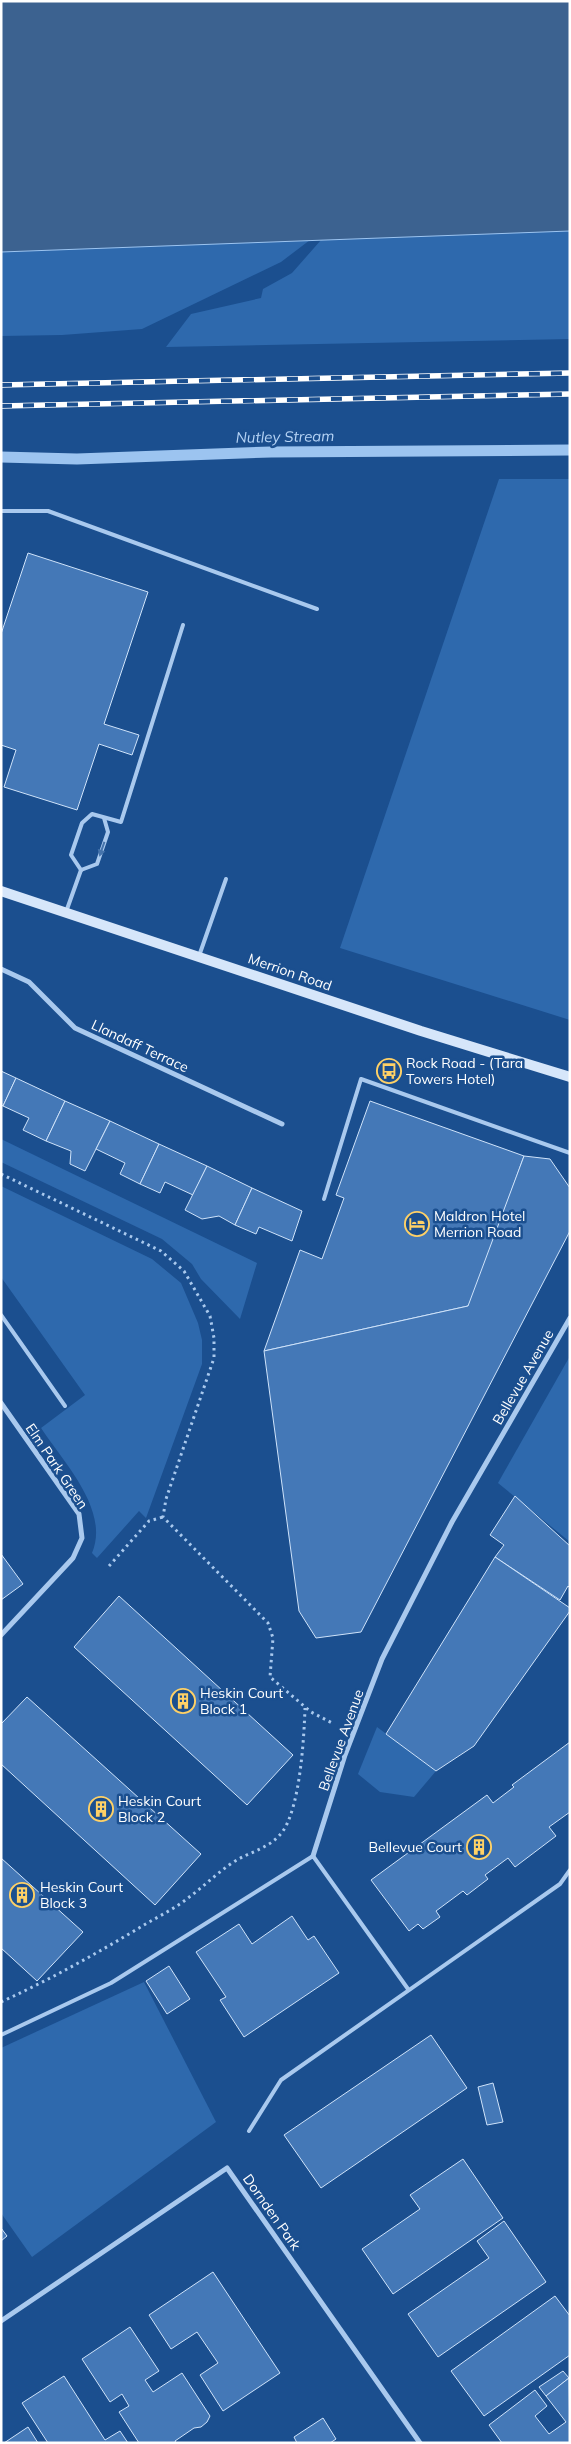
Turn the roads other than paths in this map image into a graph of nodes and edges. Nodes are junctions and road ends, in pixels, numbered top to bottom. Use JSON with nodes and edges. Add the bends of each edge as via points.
{"nodes":[{"id":1,"x":1,"y":511,"type":"edge"},
{"id":2,"x":317,"y":609,"type":"dead end"},
{"id":3,"x":183,"y":625,"type":"dead end"},
{"id":4,"x":104,"y":818,"type":"junction"},
{"id":5,"x":81,"y":870,"type":"junction"},
{"id":6,"x":226,"y":879,"type":"dead end"},
{"id":7,"x":1,"y":891,"type":"edge"},
{"id":8,"x":66,"y":914,"type":"junction"},
{"id":9,"x":199,"y":956,"type":"junction"},
{"id":10,"x":1,"y":969,"type":"edge"},
{"id":11,"x":570,"y":1077,"type":"edge"},
{"id":12,"x":282,"y":1124,"type":"dead end"},
{"id":13,"x":570,"y":1153,"type":"edge"},
{"id":14,"x":324,"y":1198,"type":"dead end"},
{"id":15,"x":1,"y":1315,"type":"edge"},
{"id":16,"x":570,"y":1318,"type":"edge"},
{"id":17,"x":1,"y":1403,"type":"edge"},
{"id":18,"x":65,"y":1406,"type":"dead end"},
{"id":19,"x":1,"y":1635,"type":"edge"},
{"id":20,"x":313,"y":1856,"type":"junction"},
{"id":21,"x":570,"y":1870,"type":"edge"},
{"id":22,"x":408,"y":1989,"type":"junction"},
{"id":23,"x":1,"y":2036,"type":"edge"},
{"id":24,"x":249,"y":2131,"type":"dead end"},
{"id":25,"x":1,"y":2321,"type":"edge"},
{"id":26,"x":420,"y":2443,"type":"edge"}],
"edges":[{"from":1,"to":2,"type":"lane","via":[[48,511]]},
{"from":3,"to":4,"type":"lane","via":[[121,822]]},
{"from":4,"to":5,"type":"lane","one_way":true,"via":[[108,832],[97,864]]},
{"from":4,"to":5,"type":"lane","via":[[92,814],[82,822],[71,855]]},
{"from":5,"to":8,"type":"lane"},
{"from":6,"to":9,"type":"lane"},
{"from":7,"to":8,"type":"main road","name":"Merrion Road"},
{"from":8,"to":9,"type":"main road","name":"Merrion Road"},
{"from":9,"to":11,"type":"main road","name":"Merrion Road"},
{"from":10,"to":12,"type":"street","name":"Llandaff Terrace","via":[[29,982],[75,1028]]},
{"from":13,"to":14,"type":"lane","via":[[362,1079]]},
{"from":15,"to":18,"type":"lane"},
{"from":16,"to":20,"type":"street","name":"Bellevue Avenue","via":[[452,1522],[382,1660],[345,1755]]},
{"from":17,"to":19,"type":"street","name":"Elm Park Green","via":[[79,1514],[82,1538],[73,1558]]},
{"from":20,"to":22,"type":"lane"},
{"from":20,"to":23,"type":"lane","via":[[111,1983]]},
{"from":21,"to":22,"type":"lane","via":[[560,1884]]},
{"from":22,"to":24,"type":"lane","via":[[281,2080]]},
{"from":25,"to":26,"type":"street","name":"Dornden Park","via":[[227,2168]]}]}
